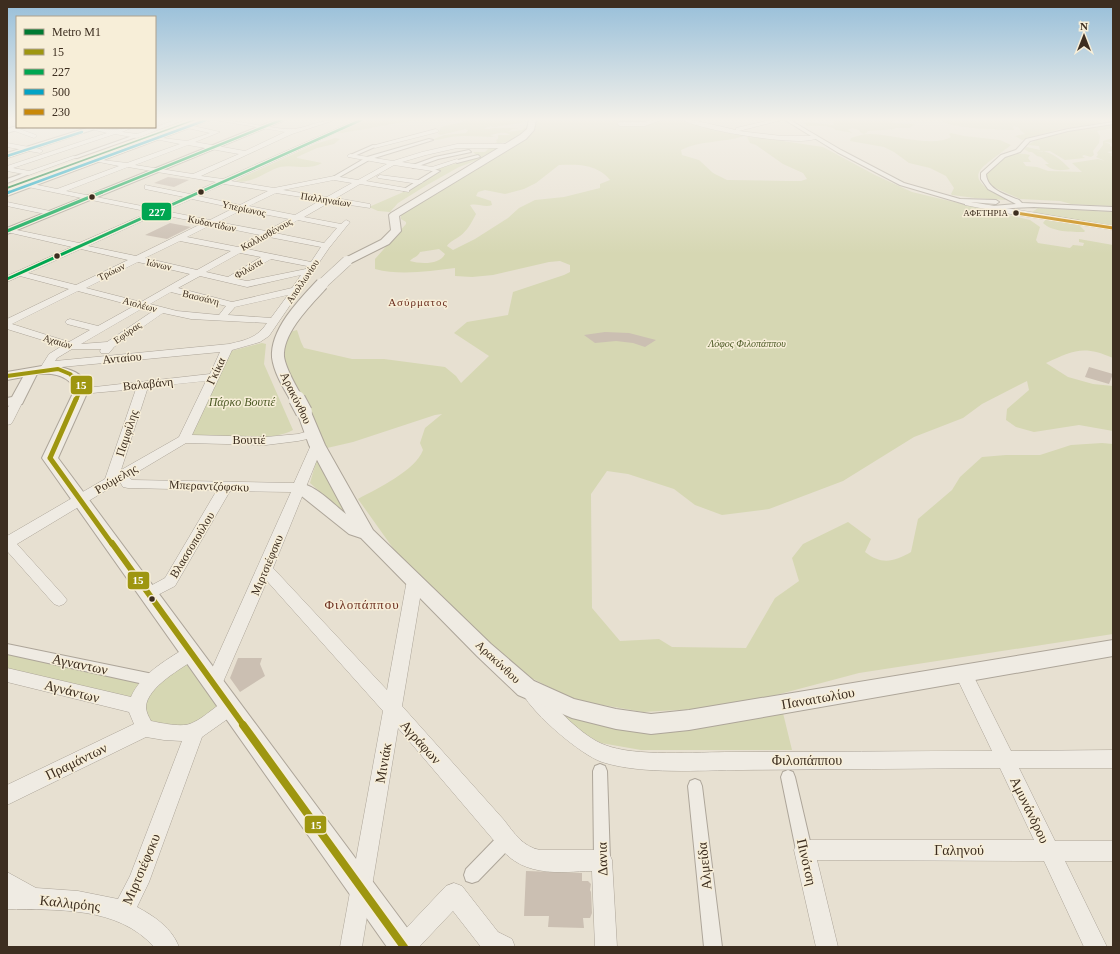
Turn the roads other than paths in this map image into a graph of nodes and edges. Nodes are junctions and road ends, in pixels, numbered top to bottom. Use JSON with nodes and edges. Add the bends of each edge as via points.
{"nodes":[{"id":1,"x":20,"y":165,"type":"edge"},
{"id":2,"x":55,"y":165,"type":"edge"},
{"id":3,"x":84,"y":165,"type":"edge"},
{"id":4,"x":119,"y":165,"type":"edge"},
{"id":5,"x":131,"y":165,"type":"edge"},
{"id":6,"x":172,"y":165,"type":"edge"},
{"id":7,"x":221,"y":165,"type":"edge"},
{"id":8,"x":264,"y":165,"type":"edge"},
{"id":9,"x":358,"y":165,"type":"edge"},
{"id":10,"x":391,"y":165,"type":"edge"},
{"id":11,"x":404,"y":165,"type":"edge"},
{"id":12,"x":416,"y":165,"type":"edge"},
{"id":13,"x":445,"y":165,"type":"edge"},
{"id":14,"x":477,"y":165,"type":"edge"},
{"id":15,"x":865,"y":165,"type":"edge"},
{"id":16,"x":992,"y":165,"type":"edge"},
{"id":17,"x":127,"y":166,"type":"junction"},
{"id":18,"x":413,"y":166,"type":"junction"},
{"id":19,"x":7,"y":169,"type":"edge"},
{"id":20,"x":381,"y":169,"type":"junction"},
{"id":21,"x":432,"y":169,"type":"junction"},
{"id":22,"x":156,"y":171,"type":"junction"},
{"id":23,"x":29,"y":174,"type":"junction"},
{"id":24,"x":371,"y":175,"type":"junction"},
{"id":25,"x":193,"y":177,"type":"junction"},
{"id":26,"x":428,"y":177,"type":"junction"},
{"id":27,"x":334,"y":178,"type":"junction"},
{"id":28,"x":7,"y":181,"type":"edge"},
{"id":29,"x":358,"y":182,"type":"junction"},
{"id":30,"x":419,"y":182,"type":"junction"},
{"id":31,"x":224,"y":183,"type":"junction"},
{"id":32,"x":28,"y":185,"type":"junction"},
{"id":33,"x":148,"y":187,"type":"dead end"},
{"id":34,"x":276,"y":189,"type":"junction"},
{"id":35,"x":406,"y":190,"type":"joint"},
{"id":36,"x":58,"y":191,"type":"junction"},
{"id":37,"x":7,"y":193,"type":"edge"},
{"id":38,"x":194,"y":196,"type":"junction"},
{"id":39,"x":89,"y":198,"type":"junction"},
{"id":40,"x":328,"y":200,"type":"junction"},
{"id":41,"x":957,"y":200,"type":"junction"},
{"id":42,"x":7,"y":204,"type":"edge"},
{"id":43,"x":1020,"y":204,"type":"junction"},
{"id":44,"x":972,"y":205,"type":"joint"},
{"id":45,"x":367,"y":206,"type":"dead end"},
{"id":46,"x":991,"y":206,"type":"junction"},
{"id":47,"x":240,"y":207,"type":"junction"},
{"id":48,"x":1113,"y":209,"type":"edge"},
{"id":49,"x":158,"y":212,"type":"junction"},
{"id":50,"x":50,"y":213,"type":"junction"},
{"id":51,"x":1034,"y":216,"type":"junction"},
{"id":52,"x":295,"y":218,"type":"junction"},
{"id":53,"x":210,"y":222,"type":"junction"},
{"id":54,"x":344,"y":224,"type":"joint"},
{"id":55,"x":1113,"y":228,"type":"edge"},
{"id":56,"x":8,"y":230,"type":"edge"},
{"id":57,"x":266,"y":234,"type":"junction"},
{"id":58,"x":178,"y":238,"type":"junction"},
{"id":59,"x":81,"y":246,"type":"junction"},
{"id":60,"x":326,"y":246,"type":"junction"},
{"id":61,"x":237,"y":250,"type":"junction"},
{"id":62,"x":268,"y":257,"type":"junction"},
{"id":63,"x":136,"y":259,"type":"junction"},
{"id":64,"x":311,"y":268,"type":"junction"},
{"id":65,"x":7,"y":270,"type":"edge"},
{"id":66,"x":20,"y":273,"type":"junction"},
{"id":67,"x":198,"y":273,"type":"junction"},
{"id":68,"x":7,"y":279,"type":"edge"},
{"id":69,"x":229,"y":280,"type":"junction"},
{"id":70,"x":77,"y":288,"type":"junction"},
{"id":71,"x":169,"y":289,"type":"junction"},
{"id":72,"x":296,"y":290,"type":"junction"},
{"id":73,"x":142,"y":305,"type":"junction"},
{"id":74,"x":232,"y":305,"type":"junction"},
{"id":75,"x":161,"y":310,"type":"junction"},
{"id":76,"x":221,"y":318,"type":"junction"},
{"id":77,"x":275,"y":321,"type":"junction"},
{"id":78,"x":70,"y":322,"type":"dead end"},
{"id":79,"x":7,"y":323,"type":"edge"},
{"id":80,"x":7,"y":326,"type":"edge"},
{"id":81,"x":98,"y":329,"type":"junction"},
{"id":82,"x":259,"y":340,"type":"joint"},
{"id":83,"x":70,"y":345,"type":"junction"},
{"id":84,"x":110,"y":345,"type":"junction"},
{"id":85,"x":228,"y":347,"type":"junction"},
{"id":86,"x":97,"y":360,"type":"junction"},
{"id":87,"x":41,"y":369,"type":"junction"},
{"id":88,"x":7,"y":376,"type":"edge"},
{"id":89,"x":214,"y":377,"type":"junction"},
{"id":90,"x":143,"y":385,"type":"junction"},
{"id":91,"x":81,"y":391,"type":"junction"},
{"id":92,"x":12,"y":402,"type":"edge"},
{"id":93,"x":7,"y":421,"type":"edge"},
{"id":94,"x":184,"y":439,"type":"junction"},
{"id":95,"x":315,"y":439,"type":"junction"},
{"id":96,"x":117,"y":479,"type":"junction"},
{"id":97,"x":226,"y":486,"type":"junction"},
{"id":98,"x":299,"y":488,"type":"junction"},
{"id":99,"x":80,"y":500,"type":"junction"},
{"id":100,"x":367,"y":534,"type":"junction"},
{"id":101,"x":7,"y":543,"type":"edge"},
{"id":102,"x":265,"y":570,"type":"junction"},
{"id":103,"x":415,"y":580,"type":"junction"},
{"id":104,"x":148,"y":594,"type":"junction"},
{"id":105,"x":59,"y":600,"type":"dead end"},
{"id":106,"x":1113,"y":648,"type":"edge"},
{"id":107,"x":7,"y":649,"type":"edge"},
{"id":108,"x":191,"y":653,"type":"junction"},
{"id":109,"x":964,"y":674,"type":"junction"},
{"id":110,"x":7,"y":675,"type":"edge"},
{"id":111,"x":153,"y":680,"type":"junction"},
{"id":112,"x":214,"y":684,"type":"junction"},
{"id":113,"x":526,"y":688,"type":"junction"},
{"id":114,"x":137,"y":706,"type":"junction"},
{"id":115,"x":230,"y":707,"type":"junction"},
{"id":116,"x":392,"y":708,"type":"junction"},
{"id":117,"x":145,"y":728,"type":"junction"},
{"id":118,"x":195,"y":732,"type":"junction"},
{"id":119,"x":1005,"y":759,"type":"junction"},
{"id":120,"x":1113,"y":759,"type":"edge"},
{"id":121,"x":600,"y":771,"type":"dead end"},
{"id":122,"x":788,"y":777,"type":"dead end"},
{"id":123,"x":695,"y":786,"type":"dead end"},
{"id":124,"x":7,"y":795,"type":"edge"},
{"id":125,"x":506,"y":840,"type":"junction"},
{"id":126,"x":804,"y":850,"type":"junction"},
{"id":127,"x":1050,"y":850,"type":"junction"},
{"id":128,"x":1113,"y":851,"type":"edge"},
{"id":129,"x":602,"y":860,"type":"junction"},
{"id":130,"x":472,"y":875,"type":"dead end"},
{"id":131,"x":7,"y":884,"type":"edge"},
{"id":132,"x":361,"y":888,"type":"junction"},
{"id":133,"x":7,"y":898,"type":"edge"},
{"id":134,"x":34,"y":899,"type":"junction"},
{"id":135,"x":123,"y":911,"type":"junction"},
{"id":136,"x":168,"y":947,"type":"edge"},
{"id":137,"x":351,"y":947,"type":"edge"},
{"id":138,"x":404,"y":947,"type":"edge"},
{"id":139,"x":504,"y":947,"type":"edge"},
{"id":140,"x":606,"y":947,"type":"edge"},
{"id":141,"x":713,"y":947,"type":"edge"},
{"id":142,"x":827,"y":947,"type":"edge"},
{"id":143,"x":1096,"y":947,"type":"edge"}],
"edges":[{"from":1,"to":19,"type":"street"},
{"from":2,"to":23,"type":"street"},
{"from":3,"to":32,"type":"street"},
{"from":4,"to":17,"type":"street","name":"Παλληναίων"},
{"from":5,"to":17,"type":"street"},
{"from":6,"to":22,"type":"street"},
{"from":7,"to":25,"type":"street"},
{"from":8,"to":31,"type":"street"},
{"from":9,"to":27,"type":"street"},
{"from":10,"to":20,"type":"street","name":"Καλλισθένους"},
{"from":11,"to":18,"type":"street"},
{"from":12,"to":18,"type":"street"},
{"from":13,"to":21,"type":"street"},
{"from":14,"to":95,"type":"street","name":"Αρακύνθου","bridge":true,"via":[[394,215],[396,231],[389,239],[347,261],[288,326],[278,344],[278,357]]},
{"from":15,"to":41,"type":"street","via":[[902,184]]},
{"from":16,"to":43,"type":"street","via":[[982,174],[985,183]]},
{"from":17,"to":22,"type":"street","name":"Παλληναίων"},
{"from":17,"to":36,"type":"street"},
{"from":18,"to":21,"type":"street"},
{"from":19,"to":23,"type":"street"},
{"from":20,"to":24,"type":"street","name":"Καλλισθένους"},
{"from":20,"to":26,"type":"street"},
{"from":21,"to":26,"type":"street","via":[[437,171]]},
{"from":22,"to":25,"type":"street","name":"Παλληναίων"},
{"from":22,"to":39,"type":"street"},
{"from":23,"to":28,"type":"street"},
{"from":24,"to":29,"type":"street","name":"Καλλισθένους"},
{"from":24,"to":30,"type":"street"},
{"from":25,"to":31,"type":"street","name":"Παλληναίων"},
{"from":26,"to":30,"type":"street"},
{"from":27,"to":29,"type":"street"},
{"from":27,"to":34,"type":"street"},
{"from":29,"to":35,"type":"street"},
{"from":29,"to":40,"type":"street","name":"Καλλισθένους"},
{"from":30,"to":35,"type":"street"},
{"from":31,"to":34,"type":"street","name":"Παλληναίων"},
{"from":31,"to":38,"type":"street"},
{"from":32,"to":36,"type":"street","name":"Κυδαντίδων"},
{"from":32,"to":37,"type":"street"},
{"from":33,"to":38,"type":"street","name":"Υπερίωνος"},
{"from":34,"to":40,"type":"street","name":"Παλληναίων"},
{"from":34,"to":47,"type":"street","name":"Τρώων"},
{"from":36,"to":39,"type":"street","name":"Κυδαντίδων"},
{"from":38,"to":47,"type":"street","name":"Υπερίωνος"},
{"from":38,"to":49,"type":"street"},
{"from":39,"to":49,"type":"street","name":"Κυδαντίδων"},
{"from":39,"to":50,"type":"street"},
{"from":40,"to":45,"type":"street","name":"Παλληναίων"},
{"from":40,"to":52,"type":"street","name":"Καλλισθένους"},
{"from":41,"to":44,"type":"street"},
{"from":41,"to":46,"type":"street"},
{"from":42,"to":50,"type":"street"},
{"from":43,"to":46,"type":"street"},
{"from":43,"to":48,"type":"street"},
{"from":43,"to":51,"type":"street"},
{"from":44,"to":46,"type":"street"},
{"from":46,"to":51,"type":"street"},
{"from":47,"to":52,"type":"street","name":"Υπερίωνος"},
{"from":47,"to":53,"type":"street","name":"Τρώων"},
{"from":49,"to":53,"type":"street","name":"Κυδαντίδων"},
{"from":49,"to":59,"type":"street"},
{"from":50,"to":56,"type":"street"},
{"from":51,"to":55,"type":"street"},
{"from":52,"to":54,"type":"street","name":"Υπερίωνος"},
{"from":52,"to":57,"type":"street","name":"Καλλισθένους"},
{"from":53,"to":57,"type":"street","name":"Κυδαντίδων"},
{"from":53,"to":58,"type":"street","name":"Τρώων"},
{"from":54,"to":60,"type":"street","name":"Απολλωνίου"},
{"from":56,"to":59,"type":"street","name":"Ιώνων"},
{"from":57,"to":60,"type":"street","name":"Κυδαντίδων"},
{"from":57,"to":61,"type":"street","name":"Καλλισθένους"},
{"from":58,"to":61,"type":"street"},
{"from":58,"to":63,"type":"street","name":"Τρώων"},
{"from":59,"to":63,"type":"street","name":"Ιώνων"},
{"from":59,"to":66,"type":"street"},
{"from":60,"to":64,"type":"street","name":"Απολλωνίου"},
{"from":61,"to":62,"type":"street"},
{"from":61,"to":67,"type":"street","name":"Καλλισθένους"},
{"from":62,"to":64,"type":"street"},
{"from":62,"to":69,"type":"street","name":"Φιλώτα"},
{"from":63,"to":67,"type":"street","name":"Ιώνων"},
{"from":63,"to":70,"type":"street","name":"Τρώων"},
{"from":64,"to":69,"type":"street","name":"Ιώνων","via":[[247,284]]},
{"from":64,"to":72,"type":"street","name":"Απολλωνίου"},
{"from":65,"to":66,"type":"street","name":"Αιολέων"},
{"from":66,"to":68,"type":"street"},
{"from":66,"to":70,"type":"street","name":"Αιολέων"},
{"from":67,"to":69,"type":"street","name":"Ιώνων"},
{"from":67,"to":71,"type":"street","name":"Καλλισθένους"},
{"from":70,"to":73,"type":"street","name":"Αιολέων"},
{"from":70,"to":79,"type":"street","name":"Τρώων"},
{"from":71,"to":73,"type":"street","name":"Καλλισθένους"},
{"from":71,"to":74,"type":"street","name":"Βασσάνη"},
{"from":72,"to":74,"type":"street"},
{"from":72,"to":77,"type":"street","name":"Απολλωνίου","via":[[290,305]]},
{"from":73,"to":75,"type":"street","name":"Αιολέων"},
{"from":73,"to":81,"type":"street","name":"Καλλισθένους"},
{"from":74,"to":76,"type":"street"},
{"from":75,"to":76,"type":"street","name":"Αιολέων"},
{"from":75,"to":84,"type":"street","name":"Εφύρας"},
{"from":76,"to":77,"type":"street","name":"Αιολέων"},
{"from":77,"to":82,"type":"street","name":"Απολλωνίου"},
{"from":78,"to":81,"type":"street"},
{"from":80,"to":83,"type":"street","name":"Αχαιών"},
{"from":81,"to":83,"type":"street","name":"Καλλισθένους"},
{"from":82,"to":85,"type":"street","name":"Ανταίου"},
{"from":83,"to":84,"type":"street","name":"Αχαιών"},
{"from":83,"to":87,"type":"street","name":"Καλλισθένους","via":[[53,356]]},
{"from":84,"to":86,"type":"street","name":"Εφύρας"},
{"from":85,"to":86,"type":"street","name":"Ανταίου","via":[[198,347]]},
{"from":85,"to":89,"type":"street","name":"Γκίκα"},
{"from":86,"to":87,"type":"street","name":"Ανταίου"},
{"from":87,"to":88,"type":"street"},
{"from":87,"to":91,"type":"street","via":[[65,371],[80,383]]},
{"from":87,"to":92,"type":"street"},
{"from":89,"to":90,"type":"street","name":"Βαλαβάνη"},
{"from":89,"to":94,"type":"street","name":"Γκίκα"},
{"from":90,"to":91,"type":"street","name":"Βαλαβάνη"},
{"from":90,"to":96,"type":"street","name":"Παμφίλης"},
{"from":91,"to":99,"type":"street","via":[[50,458]]},
{"from":92,"to":93,"type":"street"},
{"from":94,"to":95,"type":"street","name":"Βουτιέ"},
{"from":94,"to":96,"type":"street","name":"Ρούμελης"},
{"from":95,"to":98,"type":"street","name":"Μιρτσιέφσκυ"},
{"from":95,"to":100,"type":"street","name":"Αρακύνθου"},
{"from":96,"to":97,"type":"street","name":"Μπεραντζόφσκυ","via":[[128,484]]},
{"from":96,"to":99,"type":"street","name":"Ρούμελης"},
{"from":97,"to":98,"type":"street","name":"Μπεραντζόφσκυ"},
{"from":97,"to":104,"type":"street","name":"Βλασσοπούλου","via":[[170,582]]},
{"from":98,"to":100,"type":"street","via":[[355,530]]},
{"from":98,"to":102,"type":"street","name":"Μιρτσιέφσκυ"},
{"from":99,"to":101,"type":"street","name":"Ρούμελης"},
{"from":99,"to":104,"type":"street"},
{"from":100,"to":103,"type":"street","name":"Αρακύνθου"},
{"from":101,"to":105,"type":"street"},
{"from":102,"to":112,"type":"street","name":"Μιρτσιέφσκυ"},
{"from":102,"to":116,"type":"street","name":"Αγράφων"},
{"from":103,"to":113,"type":"street","name":"Αρακύνθου","via":[[484,650]]},
{"from":103,"to":116,"type":"street","name":"Μινιάκ"},
{"from":104,"to":108,"type":"street"},
{"from":106,"to":109,"type":"street","name":"Παναιτωλίου"},
{"from":107,"to":111,"type":"street","name":"Αγναντων"},
{"from":108,"to":111,"type":"street"},
{"from":108,"to":112,"type":"street"},
{"from":109,"to":113,"type":"street","name":"Παναιτωλίου","via":[[689,720],[651,724],[616,720],[572,708]]},
{"from":109,"to":119,"type":"street","name":"Αμυνάνδρου"},
{"from":110,"to":114,"type":"street","name":"Αγνάντων"},
{"from":111,"to":114,"type":"street","via":[[139,698]]},
{"from":112,"to":115,"type":"street"},
{"from":113,"to":119,"type":"street","name":"Φιλοπάππου","via":[[559,722],[600,752],[612,756],[692,761]]},
{"from":114,"to":117,"type":"street"},
{"from":115,"to":118,"type":"street"},
{"from":115,"to":132,"type":"street"},
{"from":116,"to":125,"type":"street","name":"Αγράφων"},
{"from":116,"to":132,"type":"street","name":"Μινιάκ"},
{"from":117,"to":118,"type":"street","via":[[178,734]]},
{"from":117,"to":124,"type":"street","name":"Πραμάντων"},
{"from":118,"to":135,"type":"street","name":"Μιρτσιέφσκυ","via":[[138,882]]},
{"from":119,"to":120,"type":"street","name":"Φιλοπάππου"},
{"from":119,"to":127,"type":"street","name":"Αμυνάνδρου"},
{"from":121,"to":129,"type":"street","name":"Δανια"},
{"from":122,"to":126,"type":"street","name":"Πινότση"},
{"from":123,"to":141,"type":"street","name":"Αλμείδα"},
{"from":125,"to":129,"type":"street","name":"Αγράφων","via":[[525,857],[544,861]]},
{"from":125,"to":130,"type":"street"},
{"from":126,"to":127,"type":"street","name":"Γαληνού"},
{"from":126,"to":142,"type":"street","name":"Πινότση"},
{"from":127,"to":128,"type":"street","name":"Γαληνού"},
{"from":127,"to":143,"type":"street","name":"Αμυνάνδρου"},
{"from":129,"to":140,"type":"street","name":"Δανια"},
{"from":131,"to":134,"type":"street"},
{"from":132,"to":137,"type":"street","name":"Μινιάκ"},
{"from":132,"to":138,"type":"street"},
{"from":133,"to":134,"type":"street","name":"Καλλιρόης"},
{"from":134,"to":135,"type":"street","name":"Καλλιρόης","via":[[86,903]]},
{"from":135,"to":136,"type":"street","name":"Καλλιρόης","via":[[144,922]]},
{"from":138,"to":139,"type":"street","via":[[454,894],[490,940]]}]}
